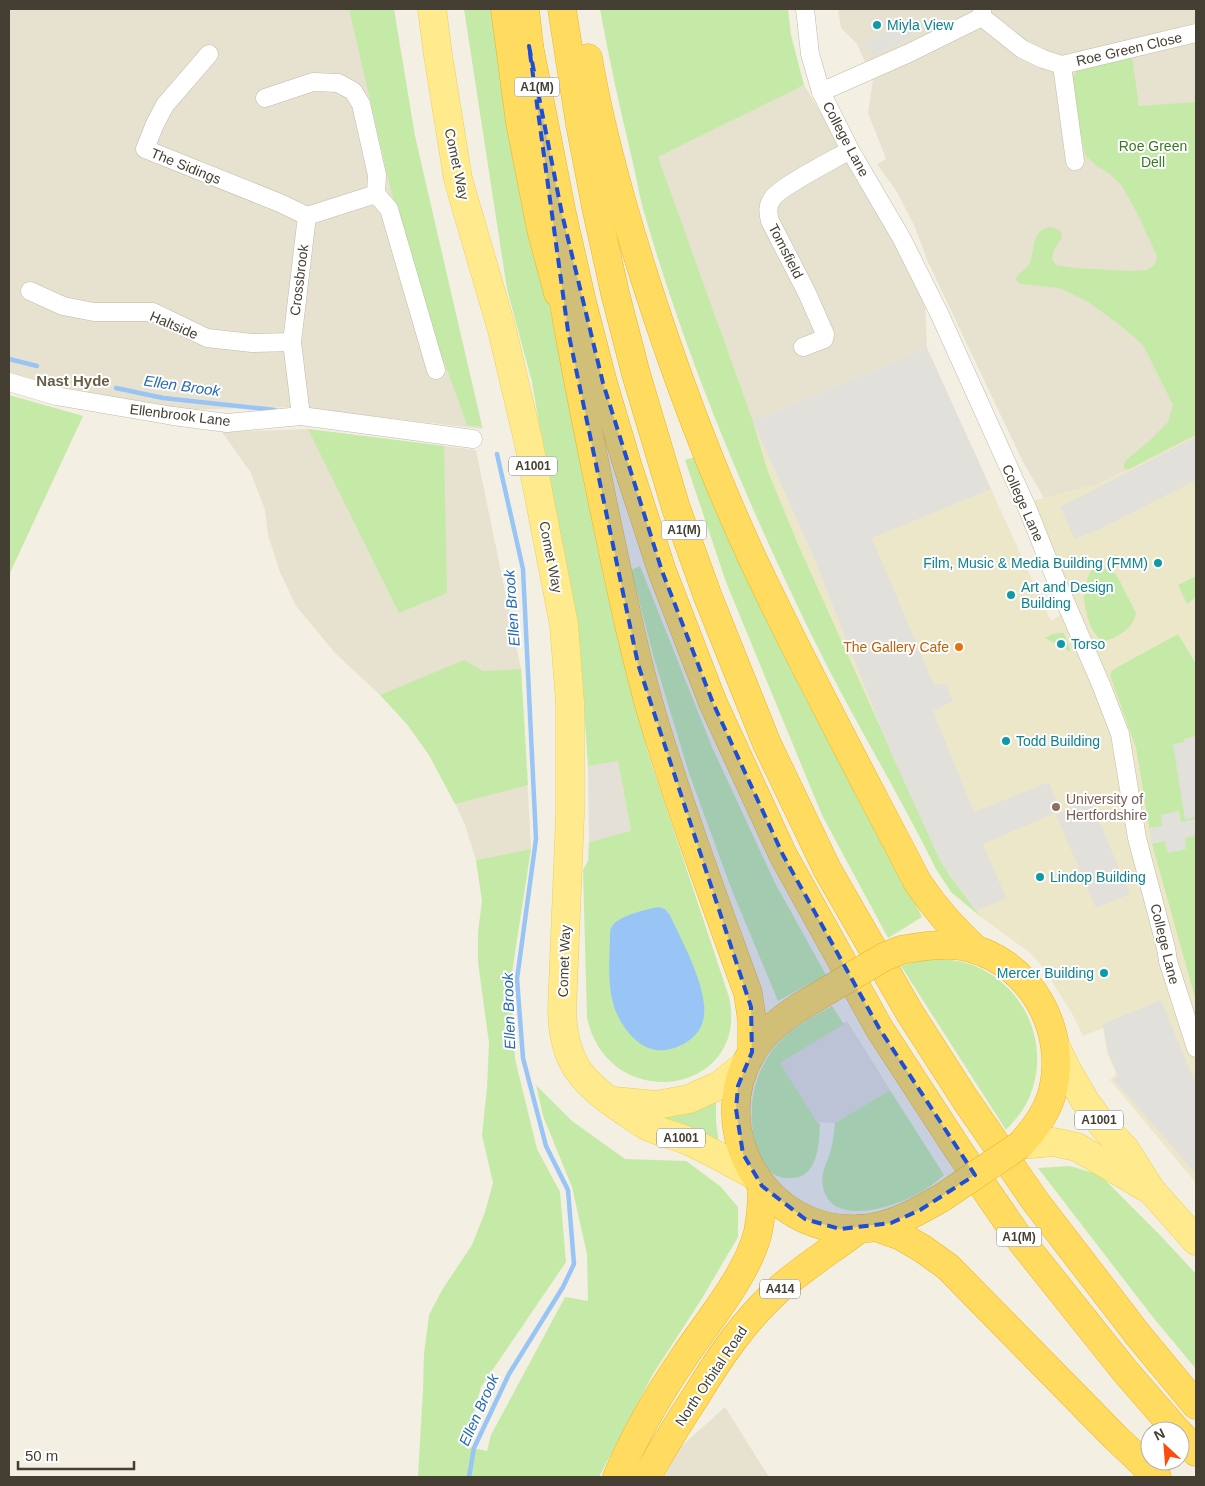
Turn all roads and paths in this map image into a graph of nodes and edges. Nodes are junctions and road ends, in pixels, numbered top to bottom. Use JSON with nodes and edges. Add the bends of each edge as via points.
{"nodes":[{"id":1,"x":432,"y":9,"type":"edge"},
{"id":2,"x":505,"y":9,"type":"edge"},
{"id":3,"x":525,"y":9,"type":"edge"},
{"id":4,"x":562,"y":9,"type":"edge"},
{"id":5,"x":578,"y":9,"type":"edge"},
{"id":6,"x":805,"y":9,"type":"edge"},
{"id":7,"x":982,"y":13,"type":"edge"},
{"id":8,"x":1196,"y":33,"type":"edge"},
{"id":9,"x":529,"y":46,"type":"junction"},
{"id":10,"x":209,"y":54,"type":"dead end"},
{"id":11,"x":1062,"y":65,"type":"junction"},
{"id":12,"x":821,"y":92,"type":"junction"},
{"id":13,"x":265,"y":98,"type":"dead end"},
{"id":14,"x":850,"y":150,"type":"junction"},
{"id":15,"x":1075,"y":161,"type":"dead end"},
{"id":16,"x":376,"y":194,"type":"junction"},
{"id":17,"x":307,"y":216,"type":"junction"},
{"id":18,"x":30,"y":291,"type":"dead end"},
{"id":19,"x":568,"y":331,"type":"junction"},
{"id":20,"x":292,"y":342,"type":"junction"},
{"id":21,"x":803,"y":347,"type":"dead end"},
{"id":22,"x":436,"y":370,"type":"dead end"},
{"id":23,"x":9,"y":382,"type":"edge"},
{"id":24,"x":301,"y":416,"type":"junction"},
{"id":25,"x":473,"y":439,"type":"dead end"},
{"id":26,"x":976,"y":950,"type":"junction"},
{"id":27,"x":1055,"y":1045,"type":"junction"},
{"id":28,"x":1196,"y":1048,"type":"edge"},
{"id":29,"x":749,"y":1058,"type":"junction"},
{"id":30,"x":610,"y":1101,"type":"junction"},
{"id":31,"x":1020,"y":1145,"type":"junction"},
{"id":32,"x":758,"y":1180,"type":"junction"},
{"id":33,"x":1151,"y":1190,"type":"junction"},
{"id":34,"x":867,"y":1228,"type":"junction"},
{"id":35,"x":1196,"y":1241,"type":"edge"},
{"id":36,"x":1196,"y":1405,"type":"edge"},
{"id":37,"x":1168,"y":1421,"type":"edge"},
{"id":38,"x":617,"y":1477,"type":"edge"},
{"id":39,"x":647,"y":1477,"type":"edge"},
{"id":40,"x":1157,"y":1477,"type":"edge"}],
"edges":[{"from":1,"to":30,"type":"main road","name":"Comet Way","number":"A1001","via":[[458,179],[502,330],[528,440],[564,625],[570,712],[570,815],[563,1029],[567,1050],[576,1067],[587,1082]]},
{"from":2,"to":19,"type":"highway","via":[[520,122],[541,229]]},
{"from":3,"to":9,"type":"highway","number":"A1(M)"},
{"from":4,"to":36,"type":"highway","number":"A1(M)","via":[[596,207],[636,374],[676,508],[767,744],[828,871],[911,1015],[965,1099],[1036,1201]]},
{"from":5,"to":26,"type":"highway","via":[[600,119],[634,245],[677,374],[726,500],[785,626],[918,883],[948,923]]},
{"from":6,"to":12,"type":"street","name":"College Lane","via":[[810,54]]},
{"from":7,"to":11,"type":"street","name":"Roe Green Close","via":[[1022,49]]},
{"from":7,"to":12,"type":"street","name":"Roe Green Close","via":[[909,53]]},
{"from":8,"to":11,"type":"street","name":"Roe Green Close"},
{"from":9,"to":19,"type":"highway"},
{"from":9,"to":37,"type":"highway","number":"A1(M)","via":[[582,302],[628,467],[662,571],[713,702],[783,855],[879,1028],[959,1151],[1018,1237]]},
{"from":10,"to":17,"type":"street","name":"The Sidings","via":[[165,105],[145,149]]},
{"from":11,"to":15,"type":"street","name":"Roe Green Close"},
{"from":12,"to":14,"type":"street","name":"College Lane"},
{"from":13,"to":16,"type":"street","via":[[313,82],[338,83],[353,91],[361,104],[377,175]]},
{"from":14,"to":21,"type":"street","name":"Tomsfield","via":[[785,187],[772,198],[767,211],[825,334],[824,339]]},
{"from":14,"to":28,"type":"street","name":"College Lane","via":[[902,239],[939,313],[1028,510],[1102,686],[1120,734],[1137,838],[1168,961]]},
{"from":16,"to":17,"type":"street"},
{"from":16,"to":22,"type":"street","via":[[389,208]]},
{"from":17,"to":20,"type":"street","name":"Crossbrook"},
{"from":18,"to":20,"type":"street","name":"Haltside","via":[[63,306],[94,312],[153,312],[207,338],[252,343]]},
{"from":19,"to":29,"type":"highway","via":[[638,664],[671,772],[748,993],[752,1021]]},
{"from":20,"to":24,"type":"street","name":"Crossbrook"},
{"from":23,"to":24,"type":"street","name":"Ellenbrook Lane","via":[[56,396],[227,423]]},
{"from":24,"to":25,"type":"street","name":"Ellenbrook Lane"},
{"from":26,"to":27,"type":"highway","via":[[996,958],[1029,986],[1048,1017]]},
{"from":26,"to":29,"type":"highway","bridge":true,"via":[[926,945],[884,957],[798,1008],[769,1030]]},
{"from":27,"to":31,"type":"highway","via":[[1056,1063],[1050,1098],[1033,1131]]},
{"from":27,"to":33,"type":"main road","number":"A1001","via":[[1085,1101],[1125,1150]]},
{"from":29,"to":30,"type":"main road","via":[[720,1085],[689,1099],[656,1105]]},
{"from":29,"to":32,"type":"highway","via":[[738,1086],[737,1132],[743,1154]]},
{"from":30,"to":32,"type":"main road","name":"Comet Way","number":"A1001","via":[[646,1126],[687,1140]]},
{"from":31,"to":33,"type":"main road","number":"A1001","via":[[1053,1142],[1078,1147]]},
{"from":31,"to":34,"type":"highway","bridge":true,"via":[[920,1210],[891,1223]]},
{"from":32,"to":34,"type":"highway","via":[[782,1205],[805,1219],[840,1229]]},
{"from":32,"to":38,"type":"highway","via":[[762,1211],[751,1252],[732,1287],[658,1396]]},
{"from":33,"to":35,"type":"main road","number":"A1001"},
{"from":34,"to":39,"type":"highway","name":"North Orbital Road","number":"A414","via":[[800,1271],[752,1316],[716,1364]]},
{"from":34,"to":40,"type":"highway","via":[[901,1236],[948,1267]]}]}
